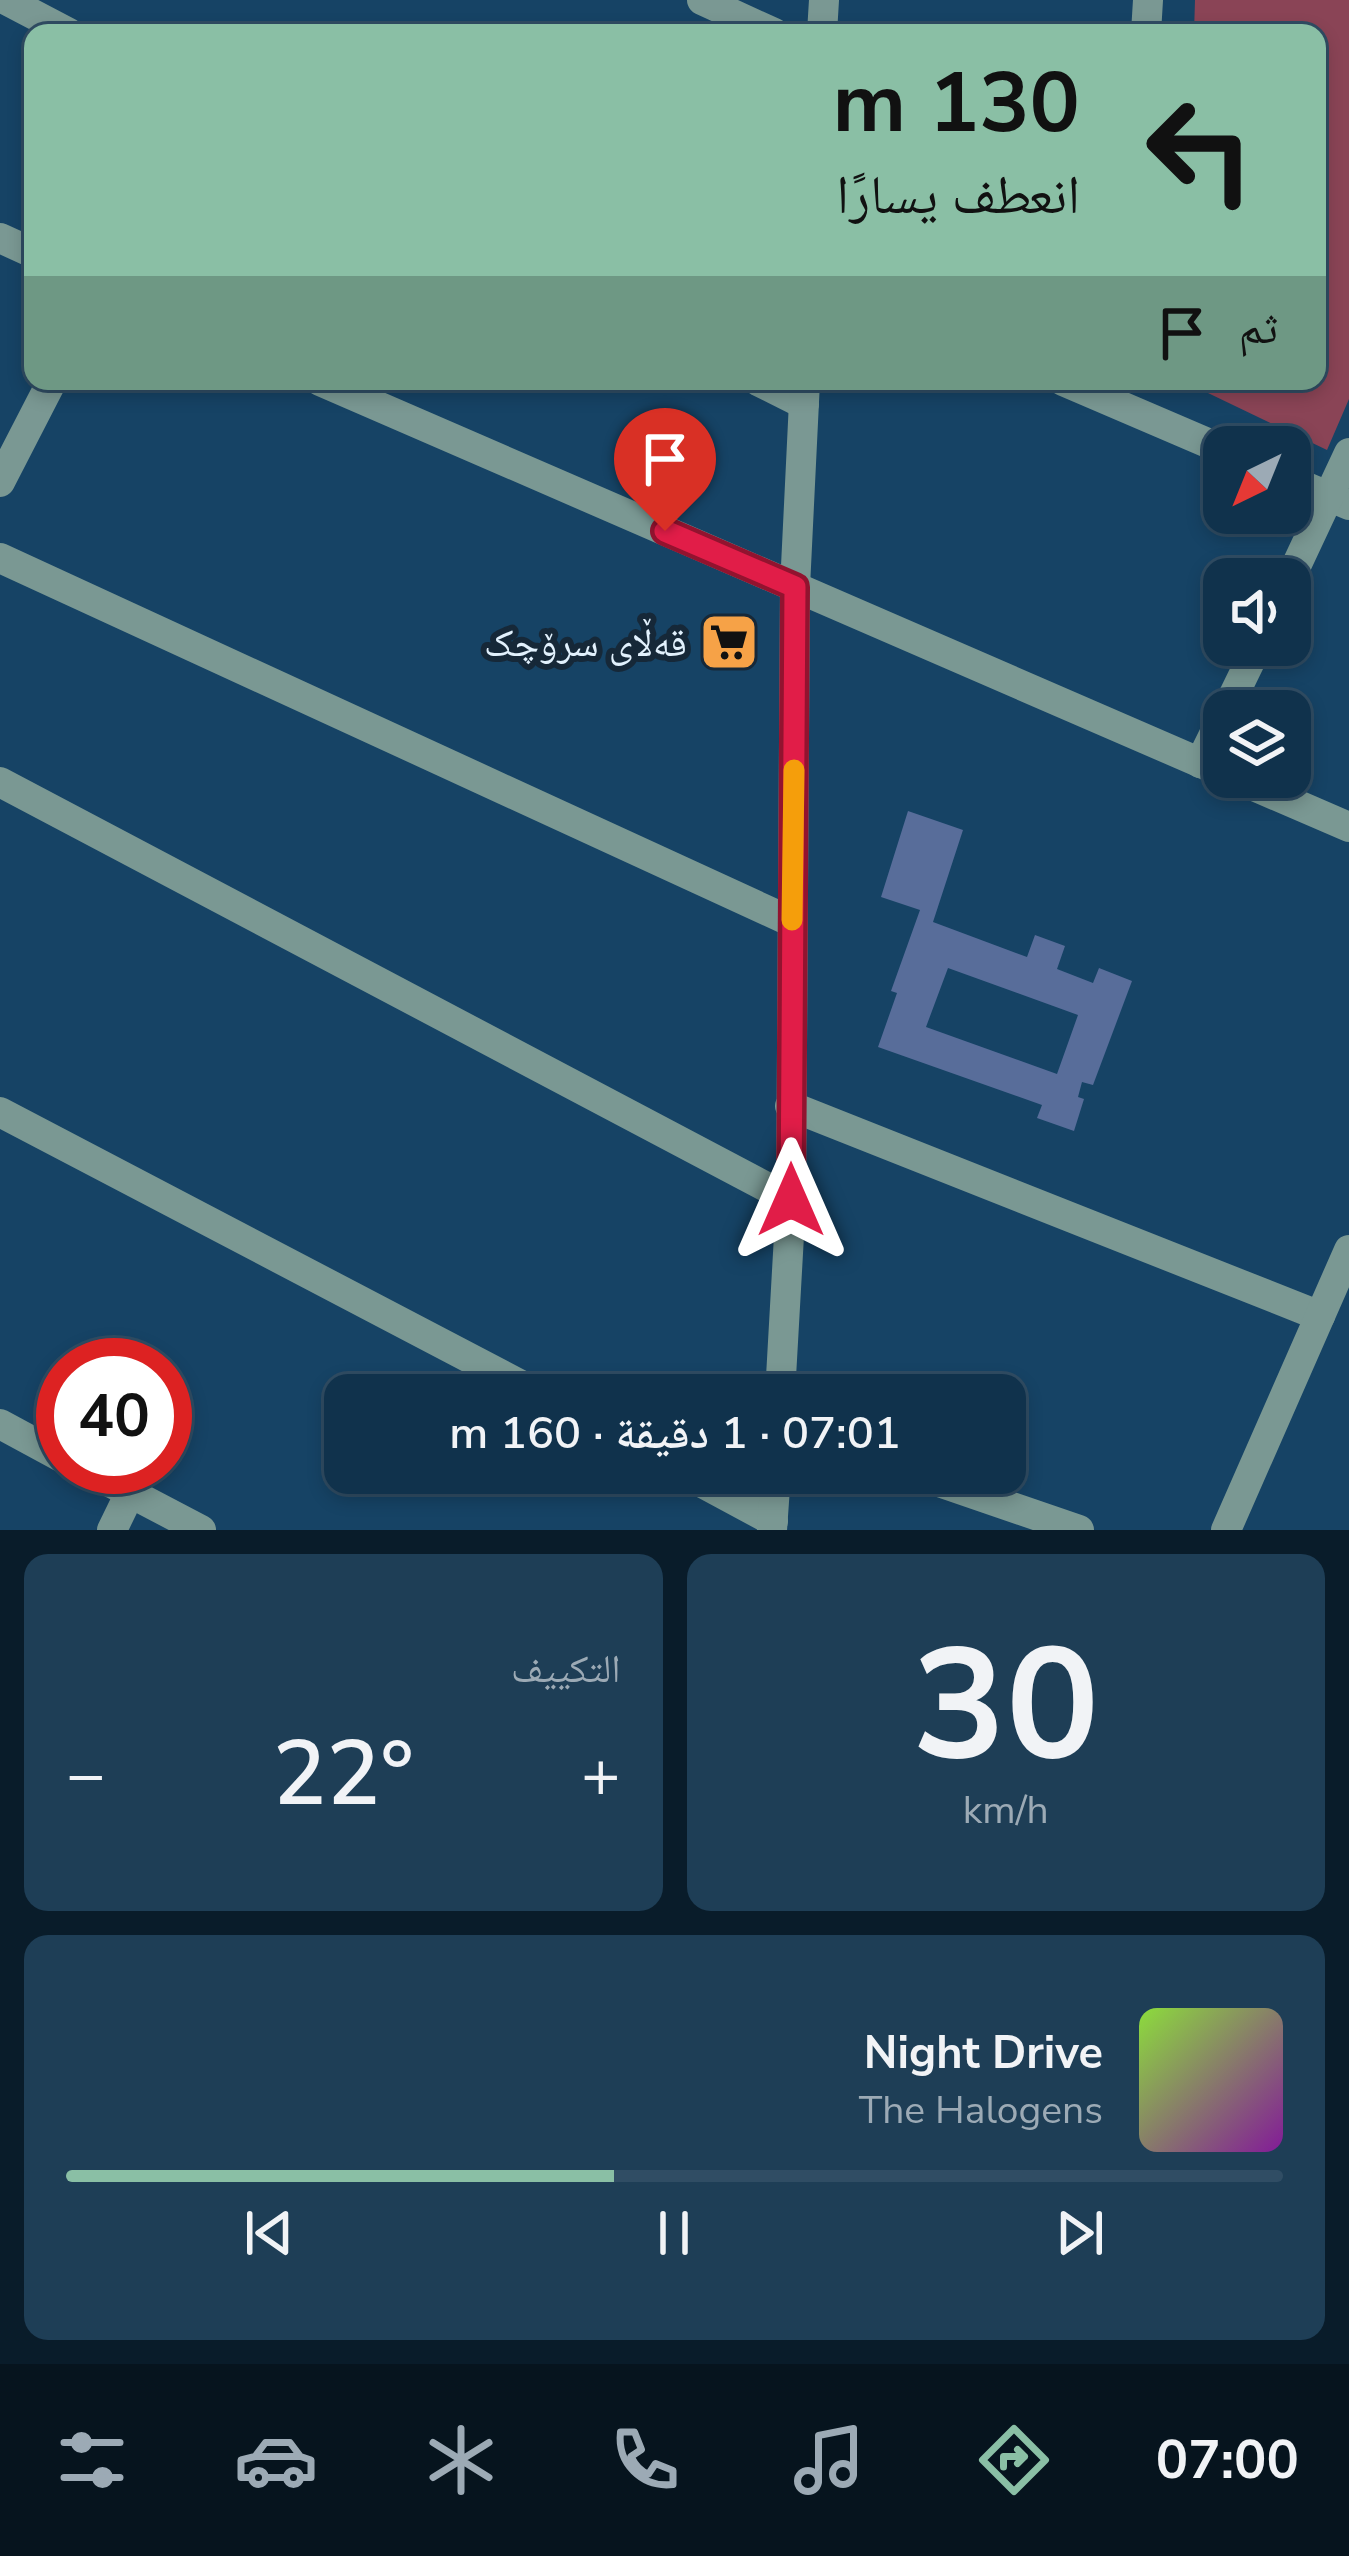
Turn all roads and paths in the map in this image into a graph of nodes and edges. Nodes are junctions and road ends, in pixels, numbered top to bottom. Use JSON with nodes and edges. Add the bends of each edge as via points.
{"nodes":[{"id":1,"x":5,"y":0,"type":"edge"},
{"id":2,"x":702,"y":0,"type":"edge"},
{"id":3,"x":52,"y":24,"type":"edge"},
{"id":4,"x":754,"y":24,"type":"edge"},
{"id":5,"x":47,"y":390,"type":"edge"},
{"id":6,"x":341,"y":390,"type":"edge"},
{"id":7,"x":804,"y":392,"type":"edge"},
{"id":8,"x":1132,"y":395,"type":"edge"},
{"id":9,"x":1203,"y":437,"type":"edge"},
{"id":10,"x":1349,"y":453,"type":"edge"},
{"id":11,"x":0,"y":482,"type":"edge"},
{"id":12,"x":1311,"y":488,"type":"edge"},
{"id":13,"x":1339,"y":501,"type":"edge"},
{"id":14,"x":0,"y":558,"type":"edge"},
{"id":15,"x":1303,"y":558,"type":"edge"},
{"id":16,"x":795,"y":587,"type":"junction"},
{"id":17,"x":1203,"y":764,"type":"edge"},
{"id":18,"x":0,"y":782,"type":"edge"},
{"id":19,"x":1282,"y":798,"type":"edge"},
{"id":20,"x":1349,"y":827,"type":"edge"},
{"id":21,"x":792,"y":922,"type":"junction"},
{"id":22,"x":790,"y":1106,"type":"junction"},
{"id":23,"x":4,"y":1124,"type":"edge"},
{"id":24,"x":791,"y":1200,"type":"junction"},
{"id":25,"x":1349,"y":1250,"type":"edge"},
{"id":26,"x":1320,"y":1316,"type":"junction"},
{"id":27,"x":498,"y":1374,"type":"edge"},
{"id":28,"x":781,"y":1374,"type":"edge"},
{"id":29,"x":0,"y":1424,"type":"edge"},
{"id":30,"x":36,"y":1443,"type":"edge"},
{"id":31,"x":130,"y":1494,"type":"edge"},
{"id":32,"x":132,"y":1494,"type":"edge"},
{"id":33,"x":718,"y":1494,"type":"edge"},
{"id":34,"x":774,"y":1494,"type":"edge"},
{"id":35,"x":974,"y":1494,"type":"edge"},
{"id":36,"x":772,"y":1526,"type":"edge"},
{"id":37,"x":112,"y":1530,"type":"edge"},
{"id":38,"x":201,"y":1530,"type":"edge"},
{"id":39,"x":1078,"y":1530,"type":"edge"},
{"id":40,"x":1226,"y":1530,"type":"edge"}],
"edges":[{"from":1,"to":3,"type":"street"},
{"from":2,"to":4,"type":"street"},
{"from":5,"to":11,"type":"street"},
{"from":6,"to":16,"type":"street"},
{"from":7,"to":16,"type":"street"},
{"from":8,"to":9,"type":"street"},
{"from":10,"to":13,"type":"street"},
{"from":12,"to":13,"type":"street"},
{"from":13,"to":15,"type":"street"},
{"from":14,"to":21,"type":"street"},
{"from":16,"to":17,"type":"street"},
{"from":16,"to":21,"type":"street"},
{"from":18,"to":24,"type":"street"},
{"from":19,"to":20,"type":"street"},
{"from":21,"to":22,"type":"street"},
{"from":22,"to":24,"type":"street"},
{"from":22,"to":26,"type":"street"},
{"from":23,"to":27,"type":"street"},
{"from":24,"to":28,"type":"street"},
{"from":25,"to":26,"type":"street"},
{"from":26,"to":40,"type":"street"},
{"from":29,"to":30,"type":"street"},
{"from":31,"to":37,"type":"street"},
{"from":32,"to":38,"type":"street"},
{"from":33,"to":36,"type":"street"},
{"from":34,"to":36,"type":"street"},
{"from":35,"to":39,"type":"street"}]}
